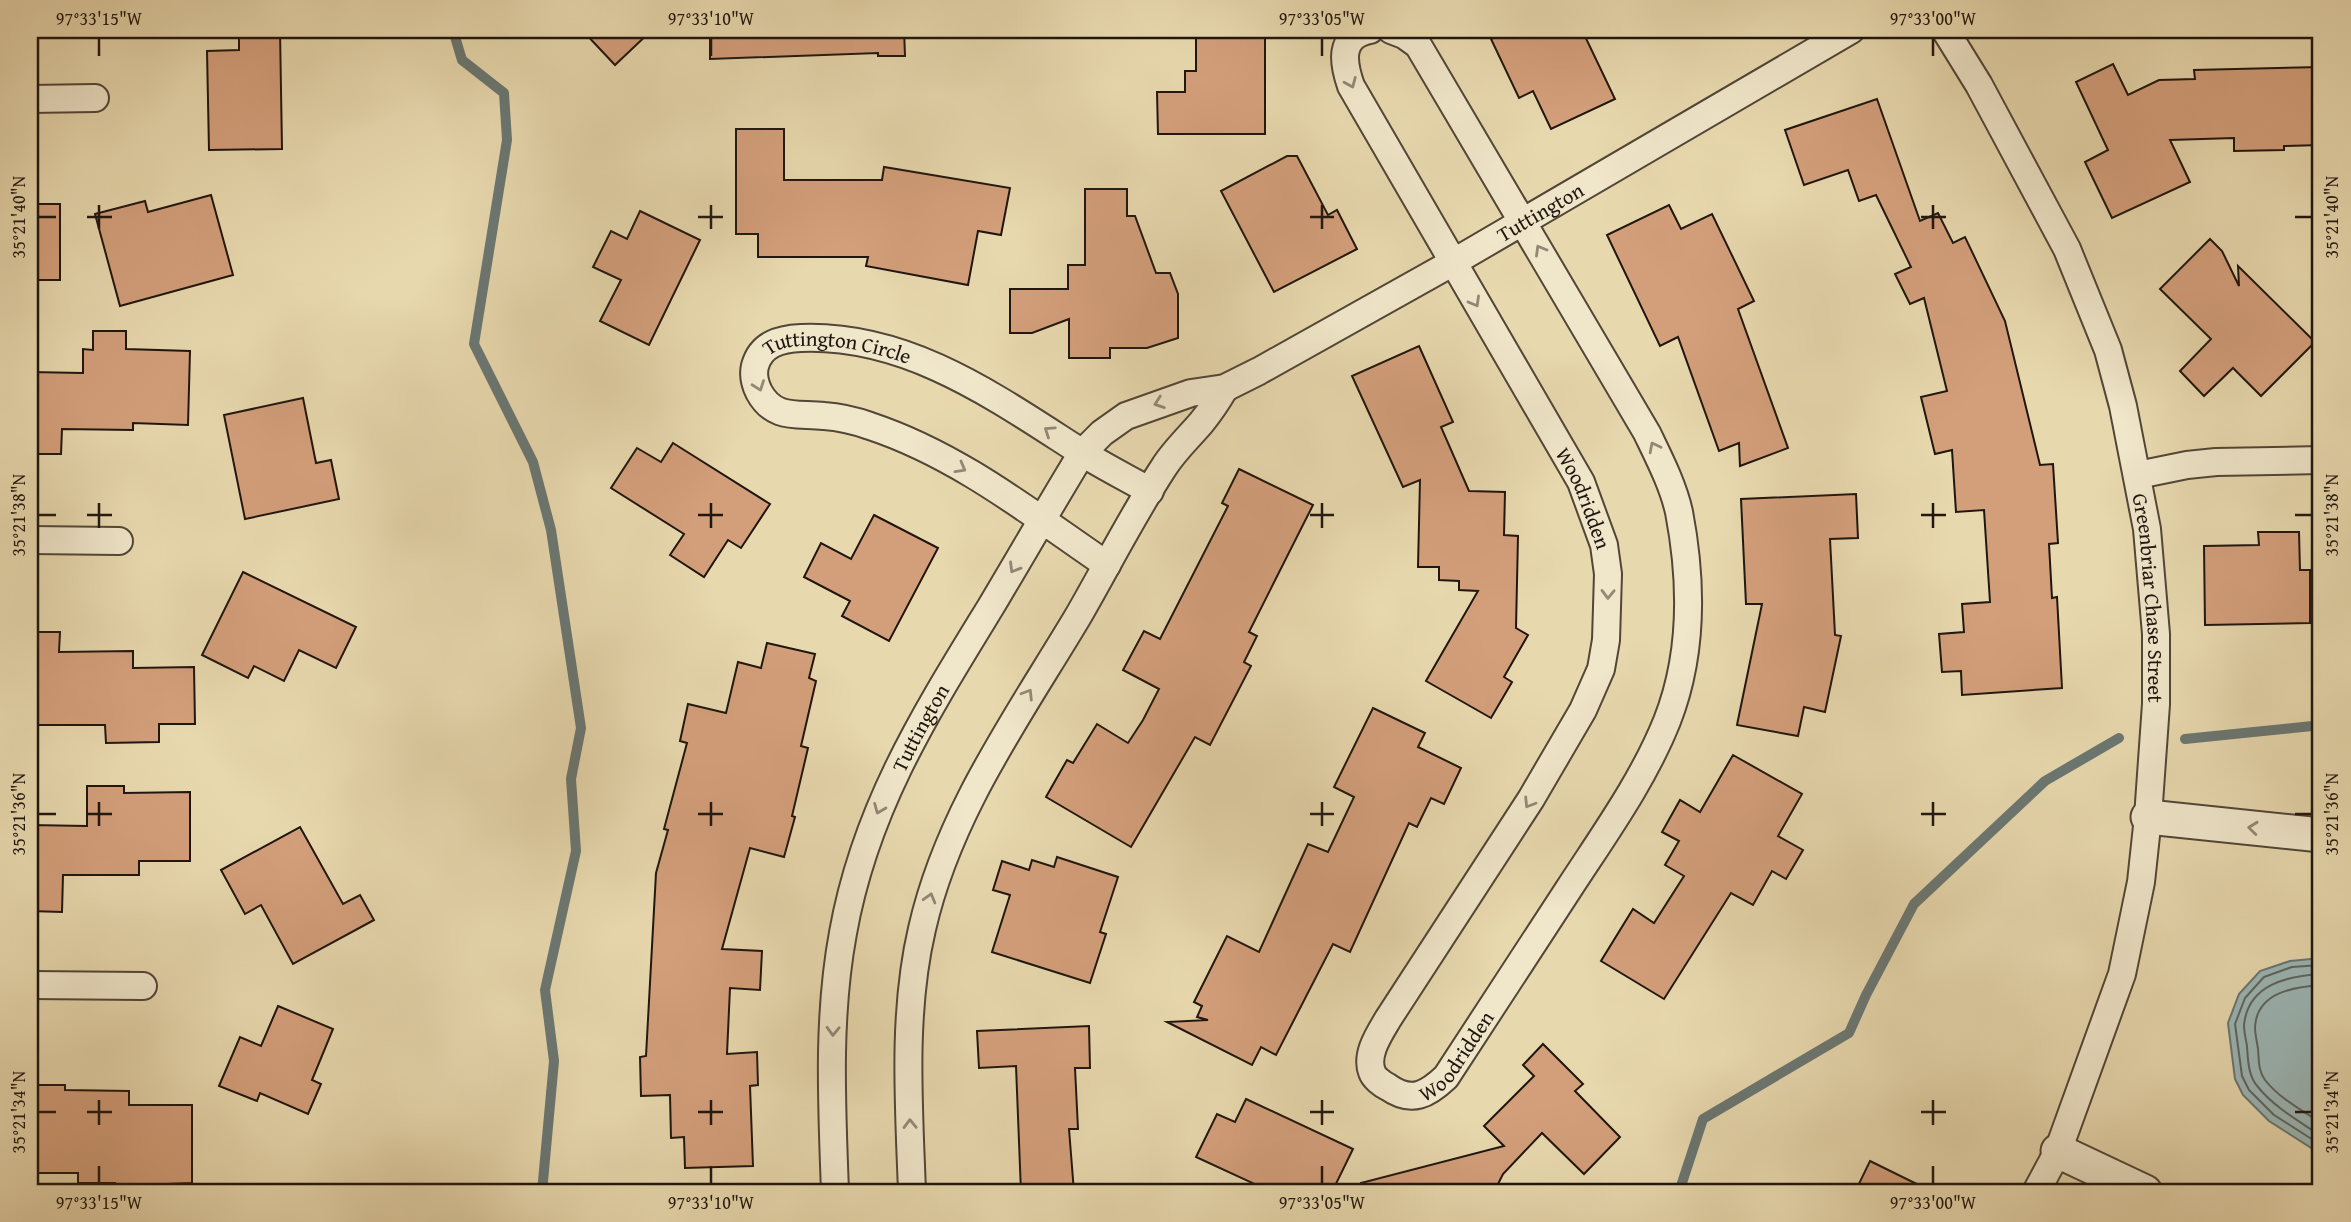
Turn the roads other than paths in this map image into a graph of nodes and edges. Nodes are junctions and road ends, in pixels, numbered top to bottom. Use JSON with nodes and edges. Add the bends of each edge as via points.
{"nodes":[{"id":1,"x":1370,"y":30,"type":"edge"},
{"id":2,"x":1391,"y":30,"type":"edge"},
{"id":3,"x":1852,"y":30,"type":"edge"},
{"id":4,"x":1945,"y":30,"type":"edge"},
{"id":5,"x":95,"y":98,"type":"dead end"},
{"id":6,"x":30,"y":99,"type":"edge"},
{"id":7,"x":1524,"y":221,"type":"junction"},
{"id":8,"x":1452,"y":262,"type":"junction"},
{"id":9,"x":1226,"y":388,"type":"junction"},
{"id":10,"x":1082,"y":453,"type":"junction"},
{"id":11,"x":2321,"y":460,"type":"edge"},
{"id":12,"x":2137,"y":475,"type":"junction"},
{"id":13,"x":1150,"y":491,"type":"junction"},
{"id":14,"x":1041,"y":520,"type":"junction"},
{"id":15,"x":30,"y":540,"type":"edge"},
{"id":16,"x":119,"y":541,"type":"dead end"},
{"id":17,"x":1107,"y":565,"type":"junction"},
{"id":18,"x":2148,"y":817,"type":"junction"},
{"id":19,"x":2321,"y":835,"type":"edge"},
{"id":20,"x":30,"y":985,"type":"edge"},
{"id":21,"x":143,"y":986,"type":"dead end"},
{"id":22,"x":2058,"y":1151,"type":"junction"},
{"id":23,"x":835,"y":1192,"type":"edge"},
{"id":24,"x":912,"y":1192,"type":"edge"},
{"id":25,"x":2036,"y":1192,"type":"edge"},
{"id":26,"x":2145,"y":1192,"type":"edge"}],
"edges":[{"from":1,"to":8,"type":"street","name":"Woodridden","one_way":true,"via":[[1356,35],[1343,55],[1351,86]]},
{"from":2,"to":7,"type":"street","name":"Woodridden","via":[[1418,45]]},
{"from":3,"to":7,"type":"street","name":"Tuttington"},
{"from":4,"to":12,"type":"street","name":"Greenbriar Chase Street","via":[[2067,248],[2108,350]]},
{"from":5,"to":6,"type":"street"},
{"from":7,"to":8,"type":"street","name":"Tuttington"},
{"from":8,"to":7,"type":"street","name":"Woodridden","one_way":true,"via":[[1581,482],[1604,545],[1608,615],[1601,669],[1583,710],[1375,1043],[1372,1072],[1381,1083],[1409,1096],[1431,1091],[1446,1077],[1604,834],[1667,720],[1682,666],[1689,607],[1687,571],[1670,485],[1647,433]]},
{"from":8,"to":9,"type":"street","name":"Tuttington"},
{"from":9,"to":10,"type":"street","name":"Tuttington","one_way":true,"via":[[1191,393],[1126,416]]},
{"from":9,"to":13,"type":"street","name":"Tuttington"},
{"from":10,"to":13,"type":"street","name":"Tuttington Circle"},
{"from":10,"to":14,"type":"street","name":"Tuttington"},
{"from":10,"to":14,"type":"street","name":"Tuttington Circle","one_way":true,"via":[[1021,413],[905,353],[816,338],[772,343],[761,353],[755,381],[769,406],[796,415],[857,421],[917,443]]},
{"from":11,"to":12,"type":"street","via":[[2216,462]]},
{"from":12,"to":18,"type":"street","name":"Greenbriar Chase Street","via":[[2147,529],[2156,634]]},
{"from":13,"to":17,"type":"street","name":"Tuttington"},
{"from":14,"to":17,"type":"street","name":"Tuttington Circle"},
{"from":14,"to":23,"type":"street","name":"Tuttington","one_way":true,"via":[[922,719],[889,785],[855,879],[835,985]]},
{"from":15,"to":16,"type":"street"},
{"from":24,"to":17,"type":"street","name":"Tuttington","one_way":true,"via":[[909,1036],[921,930],[934,886],[986,766]]},
{"from":19,"to":18,"type":"street","one_way":true},
{"from":18,"to":22,"type":"street","name":"Greenbriar Chase Street","via":[[2141,881],[2122,974]]},
{"from":20,"to":21,"type":"street"},
{"from":22,"to":25,"type":"street","name":"Greenbriar Chase Street"},
{"from":22,"to":26,"type":"street"}]}
